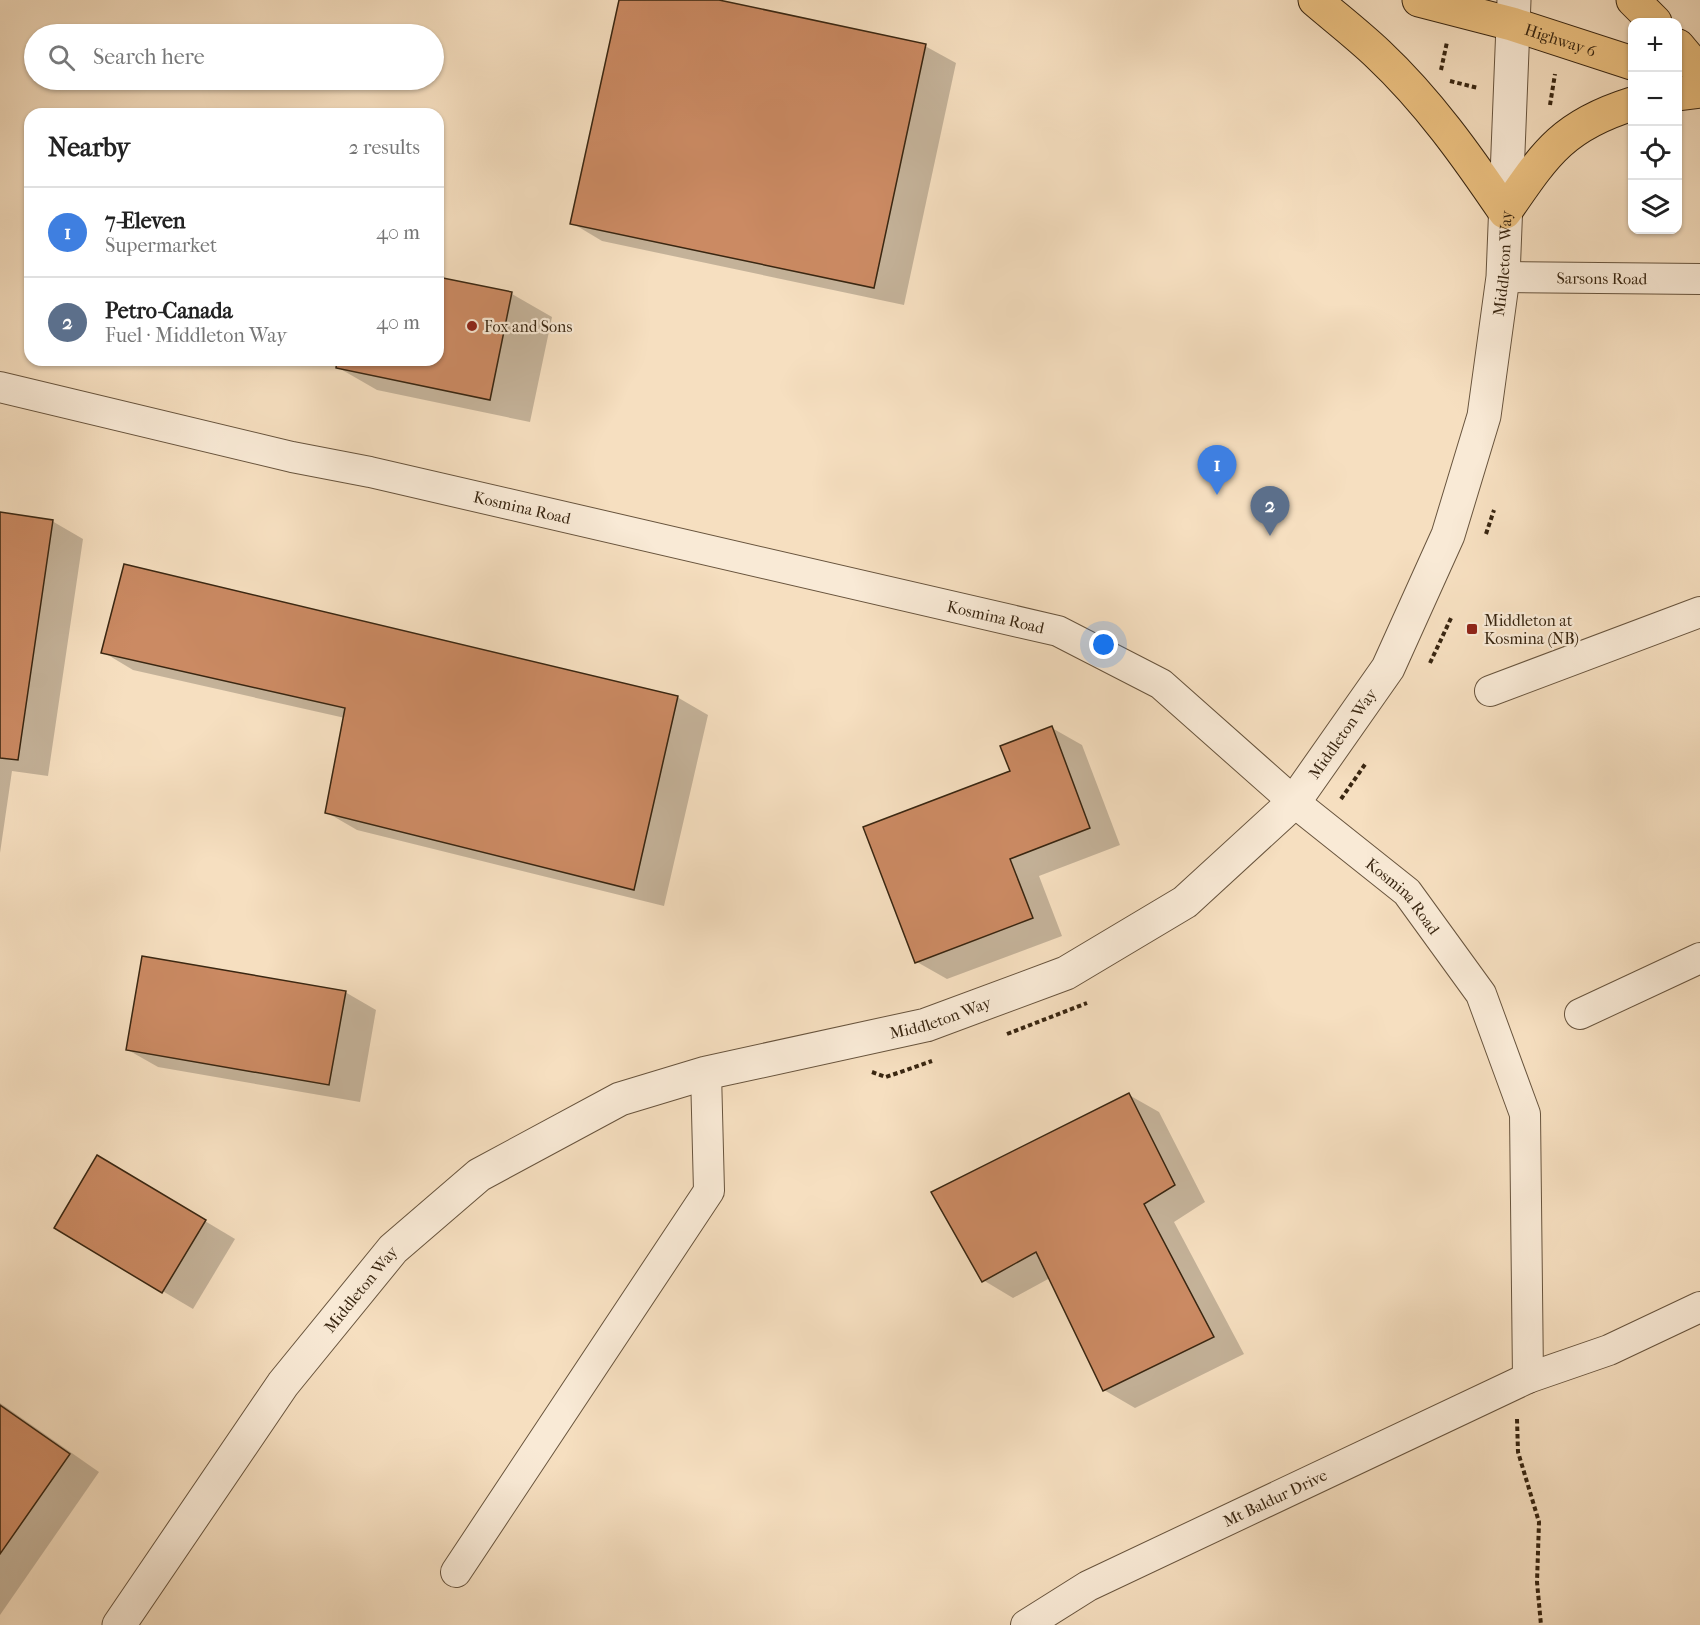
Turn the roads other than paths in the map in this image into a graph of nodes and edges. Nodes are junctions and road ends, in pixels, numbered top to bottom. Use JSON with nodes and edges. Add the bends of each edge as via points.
{"nodes":[{"id":1,"x":1315,"y":0,"type":"edge"},
{"id":2,"x":1419,"y":0,"type":"edge"},
{"id":3,"x":1634,"y":0,"type":"edge"},
{"id":4,"x":1513,"y":12,"type":"edge"},
{"id":5,"x":1652,"y":18,"type":"edge"},
{"id":6,"x":1682,"y":52,"type":"edge"},
{"id":7,"x":1628,"y":61,"type":"edge"},
{"id":8,"x":1700,"y":72,"type":"edge"},
{"id":9,"x":1682,"y":79,"type":"edge"},
{"id":10,"x":1700,"y":84,"type":"edge"},
{"id":11,"x":1700,"y":91,"type":"edge"},
{"id":12,"x":1682,"y":93,"type":"edge"},
{"id":13,"x":1628,"y":105,"type":"edge"},
{"id":14,"x":1505,"y":212,"type":"junction"},
{"id":15,"x":1503,"y":277,"type":"junction"},
{"id":16,"x":1700,"y":279,"type":"edge"},
{"id":17,"x":0,"y":387,"type":"edge"},
{"id":18,"x":1700,"y":612,"type":"edge"},
{"id":19,"x":1490,"y":691,"type":"dead end"},
{"id":20,"x":1294,"y":802,"type":"junction"},
{"id":21,"x":1700,"y":958,"type":"edge"},
{"id":22,"x":1580,"y":1014,"type":"dead end"},
{"id":23,"x":706,"y":1073,"type":"junction"},
{"id":24,"x":1700,"y":1307,"type":"edge"},
{"id":25,"x":1528,"y":1378,"type":"junction"},
{"id":26,"x":456,"y":1572,"type":"dead end"},
{"id":27,"x":119,"y":1625,"type":"edge"},
{"id":28,"x":1026,"y":1625,"type":"edge"}],
"edges":[{"from":1,"to":14,"type":"main road","via":[[1416,93],[1461,147]]},
{"from":2,"to":4,"type":"main road","name":"Highway 6"},
{"from":3,"to":5,"type":"main road"},
{"from":4,"to":7,"type":"main road","name":"Highway 6"},
{"from":4,"to":14,"type":"street","name":"Middleton Way"},
{"from":6,"to":8,"type":"main road"},
{"from":9,"to":10,"type":"main road"},
{"from":11,"to":12,"type":"main road"},
{"from":13,"to":14,"type":"main road","via":[[1600,114],[1567,134],[1543,157]]},
{"from":14,"to":15,"type":"street","name":"Middleton Way"},
{"from":15,"to":16,"type":"street","name":"Sarsons Road"},
{"from":15,"to":20,"type":"street","name":"Middleton Way","via":[[1484,416],[1448,535],[1388,668]]},
{"from":17,"to":20,"type":"street","name":"Kosmina Road","via":[[1058,631],[1161,684]]},
{"from":18,"to":19,"type":"street"},
{"from":20,"to":23,"type":"street","name":"Middleton Way","via":[[1185,902],[1066,973],[926,1025]]},
{"from":20,"to":25,"type":"street","name":"Kosmina Road","via":[[1407,892],[1481,994],[1525,1114]]},
{"from":21,"to":22,"type":"street"},
{"from":23,"to":26,"type":"street","via":[[709,1191]]},
{"from":23,"to":27,"type":"street","name":"Middleton Way","via":[[620,1099],[479,1175],[393,1249],[283,1384]]},
{"from":24,"to":25,"type":"street","name":"Mt Baldur Drive","via":[[1609,1350]]},
{"from":25,"to":28,"type":"street","name":"Mt Baldur Drive","via":[[1088,1586]]}]}
